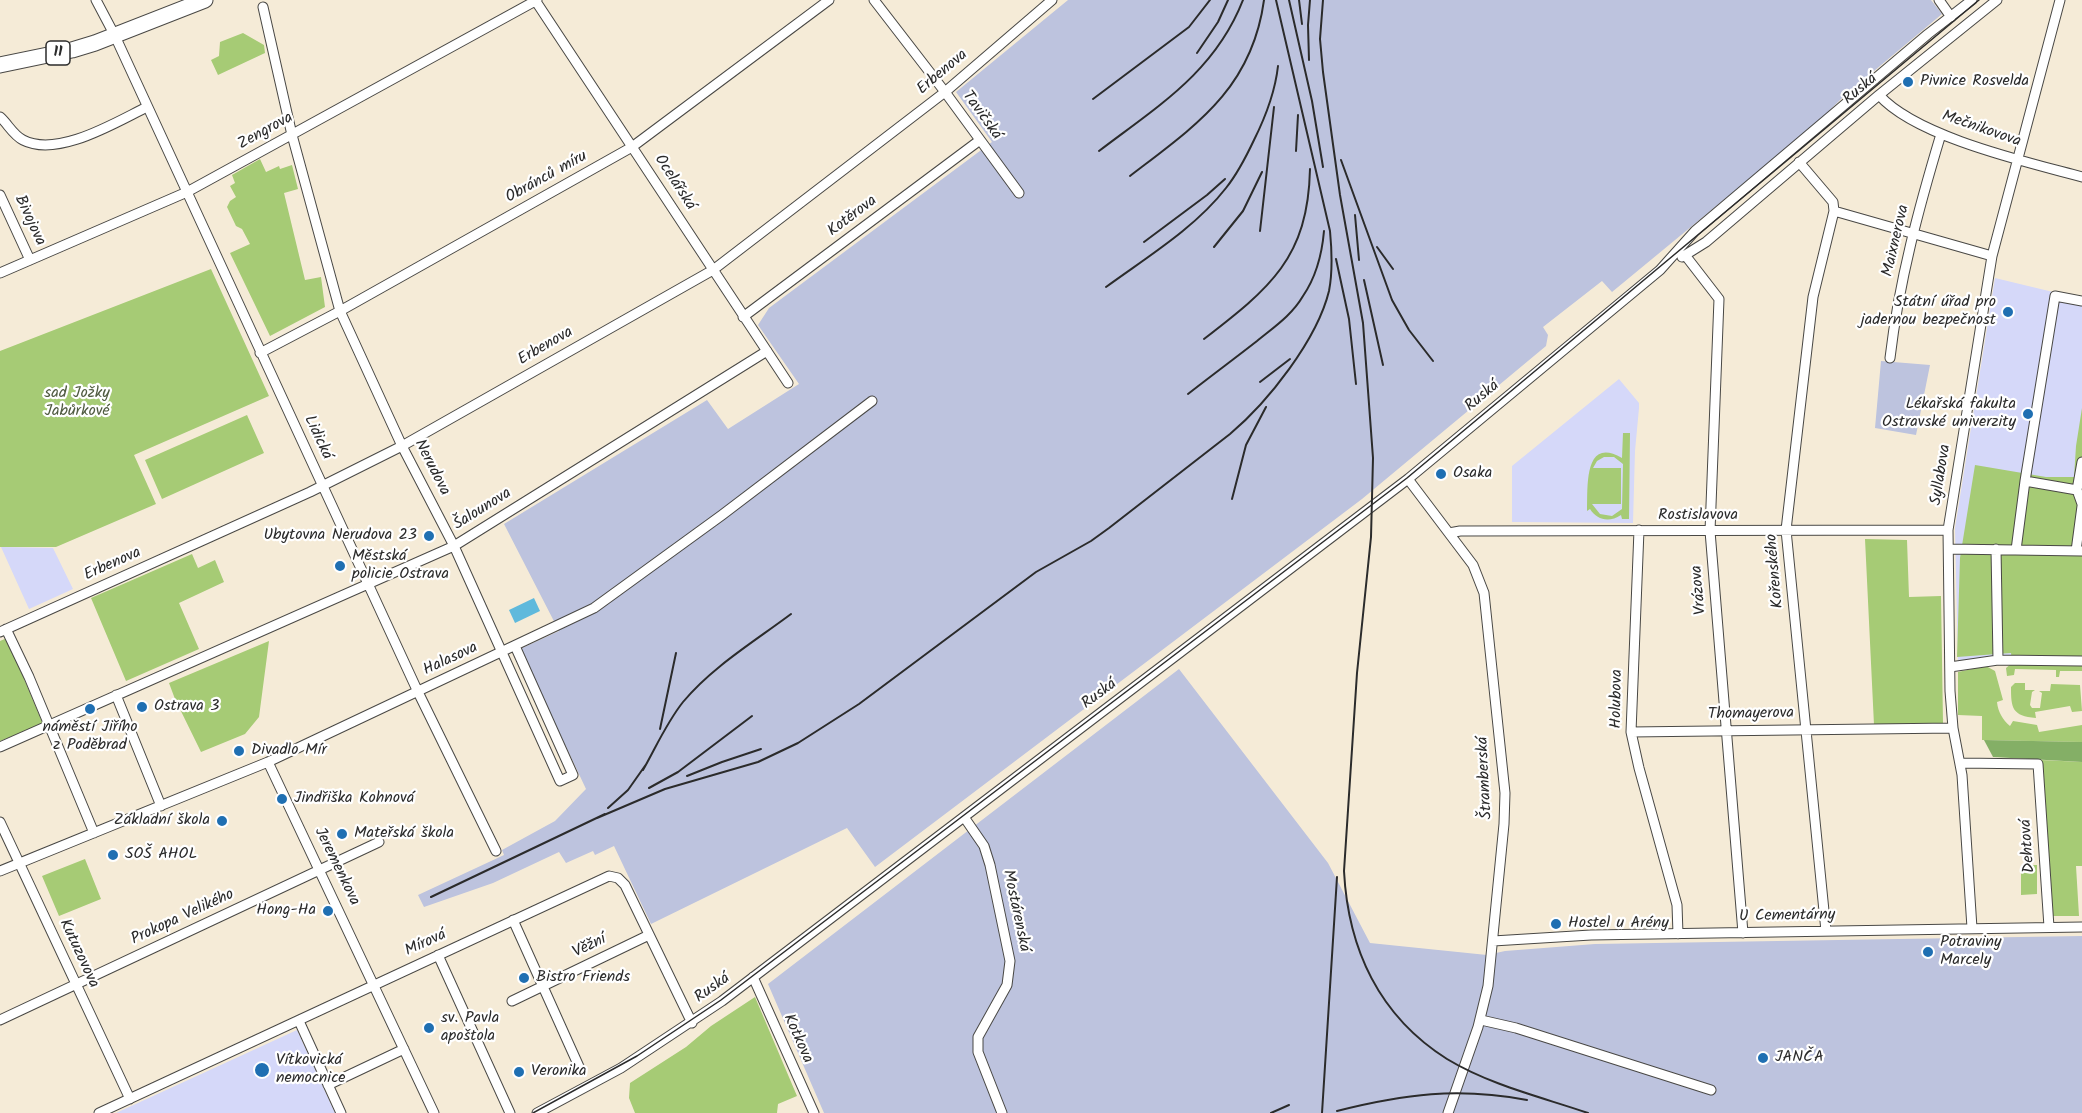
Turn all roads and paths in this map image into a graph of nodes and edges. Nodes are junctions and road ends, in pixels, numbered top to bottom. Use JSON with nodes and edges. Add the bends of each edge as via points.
{"nodes":[{"id":1,"x":96,"y":0,"type":"edge"},
{"id":2,"x":206,"y":0,"type":"edge"},
{"id":3,"x":536,"y":0,"type":"edge"},
{"id":4,"x":829,"y":0,"type":"edge"},
{"id":5,"x":874,"y":0,"type":"edge"},
{"id":6,"x":1052,"y":0,"type":"edge"},
{"id":7,"x":1939,"y":0,"type":"edge"},
{"id":8,"x":1972,"y":0,"type":"edge"},
{"id":9,"x":1997,"y":0,"type":"edge"},
{"id":10,"x":2060,"y":0,"type":"edge"},
{"id":11,"x":263,"y":7,"type":"dead end"},
{"id":12,"x":1951,"y":17,"type":"junction"},
{"id":13,"x":115,"y":36,"type":"junction"},
{"id":14,"x":0,"y":65,"type":"edge"},
{"id":15,"x":945,"y":92,"type":"junction"},
{"id":16,"x":1879,"y":95,"type":"junction"},
{"id":17,"x":147,"y":107,"type":"junction"},
{"id":18,"x":0,"y":117,"type":"edge"},
{"id":19,"x":1941,"y":134,"type":"junction"},
{"id":20,"x":292,"y":135,"type":"junction"},
{"id":21,"x":980,"y":140,"type":"junction"},
{"id":22,"x":632,"y":147,"type":"junction"},
{"id":23,"x":2018,"y":159,"type":"junction"},
{"id":24,"x":1799,"y":162,"type":"junction"},
{"id":25,"x":2082,"y":177,"type":"edge"},
{"id":26,"x":187,"y":192,"type":"junction"},
{"id":27,"x":1019,"y":193,"type":"dead end"},
{"id":28,"x":0,"y":195,"type":"edge"},
{"id":29,"x":1834,"y":211,"type":"junction"},
{"id":30,"x":1913,"y":234,"type":"junction"},
{"id":31,"x":1685,"y":255,"type":"junction"},
{"id":32,"x":1992,"y":256,"type":"junction"},
{"id":33,"x":30,"y":260,"type":"junction"},
{"id":34,"x":713,"y":270,"type":"junction"},
{"id":35,"x":1660,"y":270,"type":"junction"},
{"id":36,"x":0,"y":273,"type":"edge"},
{"id":37,"x":2082,"y":301,"type":"edge"},
{"id":38,"x":340,"y":311,"type":"junction"},
{"id":39,"x":743,"y":317,"type":"junction"},
{"id":40,"x":767,"y":351,"type":"junction"},
{"id":41,"x":260,"y":353,"type":"junction"},
{"id":42,"x":1890,"y":358,"type":"dead end"},
{"id":43,"x":788,"y":383,"type":"dead end"},
{"id":44,"x":872,"y":401,"type":"dead end"},
{"id":45,"x":402,"y":446,"type":"junction"},
{"id":46,"x":2082,"y":462,"type":"edge"},
{"id":47,"x":1408,"y":479,"type":"junction"},
{"id":48,"x":2025,"y":481,"type":"junction"},
{"id":49,"x":322,"y":484,"type":"junction"},
{"id":50,"x":2077,"y":490,"type":"junction"},
{"id":51,"x":2082,"y":505,"type":"edge"},
{"id":52,"x":1639,"y":530,"type":"junction"},
{"id":53,"x":1786,"y":530,"type":"junction"},
{"id":54,"x":1948,"y":530,"type":"junction"},
{"id":55,"x":1710,"y":531,"type":"junction"},
{"id":56,"x":1449,"y":533,"type":"junction"},
{"id":57,"x":454,"y":546,"type":"junction"},
{"id":58,"x":1948,"y":549,"type":"junction"},
{"id":59,"x":1996,"y":549,"type":"junction"},
{"id":60,"x":2016,"y":550,"type":"junction"},
{"id":61,"x":2079,"y":551,"type":"edge"},
{"id":62,"x":370,"y":585,"type":"junction"},
{"id":63,"x":3,"y":631,"type":"edge"},
{"id":64,"x":515,"y":646,"type":"junction"},
{"id":65,"x":503,"y":652,"type":"junction"},
{"id":66,"x":1998,"y":660,"type":"junction"},
{"id":67,"x":2082,"y":661,"type":"edge"},
{"id":68,"x":1950,"y":667,"type":"junction"},
{"id":69,"x":418,"y":692,"type":"junction"},
{"id":70,"x":116,"y":695,"type":"junction"},
{"id":71,"x":48,"y":726,"type":"junction"},
{"id":72,"x":1953,"y":728,"type":"junction"},
{"id":73,"x":1727,"y":730,"type":"junction"},
{"id":74,"x":1806,"y":730,"type":"junction"},
{"id":75,"x":1631,"y":732,"type":"junction"},
{"id":76,"x":0,"y":747,"type":"edge"},
{"id":77,"x":268,"y":762,"type":"junction"},
{"id":78,"x":1960,"y":763,"type":"junction"},
{"id":79,"x":161,"y":806,"type":"junction"},
{"id":80,"x":964,"y":817,"type":"junction"},
{"id":81,"x":0,"y":822,"type":"edge"},
{"id":82,"x":94,"y":833,"type":"junction"},
{"id":83,"x":379,"y":842,"type":"dead end"},
{"id":84,"x":496,"y":851,"type":"dead end"},
{"id":85,"x":20,"y":864,"type":"junction"},
{"id":86,"x":321,"y":870,"type":"junction"},
{"id":87,"x":0,"y":872,"type":"edge"},
{"id":88,"x":513,"y":920,"type":"junction"},
{"id":89,"x":2049,"y":927,"type":"junction"},
{"id":90,"x":2082,"y":927,"type":"edge"},
{"id":91,"x":1972,"y":928,"type":"junction"},
{"id":92,"x":1826,"y":931,"type":"junction"},
{"id":93,"x":1743,"y":933,"type":"junction"},
{"id":94,"x":1678,"y":934,"type":"junction"},
{"id":95,"x":649,"y":935,"type":"junction"},
{"id":96,"x":1493,"y":941,"type":"junction"},
{"id":97,"x":438,"y":955,"type":"junction"},
{"id":98,"x":753,"y":977,"type":"junction"},
{"id":99,"x":75,"y":985,"type":"junction"},
{"id":100,"x":375,"y":985,"type":"junction"},
{"id":101,"x":543,"y":986,"type":"junction"},
{"id":102,"x":512,"y":1001,"type":"dead end"},
{"id":103,"x":0,"y":1020,"type":"edge"},
{"id":104,"x":1480,"y":1020,"type":"junction"},
{"id":105,"x":299,"y":1021,"type":"junction"},
{"id":106,"x":692,"y":1023,"type":"junction"},
{"id":107,"x":405,"y":1049,"type":"junction"},
{"id":108,"x":582,"y":1071,"type":"dead end"},
{"id":109,"x":328,"y":1085,"type":"junction"},
{"id":110,"x":1711,"y":1090,"type":"dead end"},
{"id":111,"x":130,"y":1099,"type":"junction"},
{"id":112,"x":99,"y":1113,"type":"edge"},
{"id":113,"x":342,"y":1113,"type":"edge"},
{"id":114,"x":434,"y":1113,"type":"edge"},
{"id":115,"x":510,"y":1113,"type":"edge"},
{"id":116,"x":537,"y":1113,"type":"edge"},
{"id":117,"x":814,"y":1113,"type":"edge"},
{"id":118,"x":1002,"y":1113,"type":"edge"},
{"id":119,"x":1448,"y":1113,"type":"edge"}],
"edges":[{"from":1,"to":13,"type":"street","name":"Lidická"},
{"from":2,"to":13,"type":"main road","number":"11"},
{"from":3,"to":20,"type":"street","name":"Zengrova"},
{"from":3,"to":22,"type":"street","name":"Ocelářská"},
{"from":4,"to":22,"type":"street","name":"Obránců míru"},
{"from":5,"to":15,"type":"street","name":"Tavičská"},
{"from":6,"to":15,"type":"street","name":"Erbenova"},
{"from":7,"to":12,"type":"street"},
{"from":8,"to":12,"type":"street","name":"Ruská"},
{"from":9,"to":16,"type":"street","name":"Ruská"},
{"from":10,"to":23,"type":"street","name":"Syllabova"},
{"from":11,"to":20,"type":"street","name":"Nerudova"},
{"from":12,"to":35,"type":"street","name":"Ruská","via":[[1695,231]]},
{"from":13,"to":14,"type":"main road","number":"11","via":[[72,50]]},
{"from":13,"to":17,"type":"street","name":"Lidická"},
{"from":15,"to":21,"type":"street","name":"Tavičská"},
{"from":15,"to":34,"type":"street","name":"Erbenova"},
{"from":16,"to":19,"type":"street","name":"Mečnikovova","via":[[1895,109]]},
{"from":16,"to":24,"type":"street","name":"Ruská"},
{"from":17,"to":18,"type":"street","via":[[94,133],[51,144],[22,140]]},
{"from":17,"to":26,"type":"street","name":"Lidická"},
{"from":19,"to":23,"type":"street","name":"Mečnikovova"},
{"from":19,"to":30,"type":"street","name":"Maixnerova"},
{"from":20,"to":26,"type":"street","name":"Zengrova"},
{"from":20,"to":38,"type":"street","name":"Nerudova"},
{"from":21,"to":27,"type":"street","name":"Tavičská"},
{"from":21,"to":39,"type":"street","name":"Kotěrova"},
{"from":22,"to":34,"type":"street","name":"Ocelářská"},
{"from":22,"to":38,"type":"street","name":"Obránců míru"},
{"from":23,"to":25,"type":"street","name":"Mečnikovova"},
{"from":23,"to":32,"type":"street","name":"Syllabova"},
{"from":24,"to":29,"type":"street","via":[[1833,202]]},
{"from":24,"to":31,"type":"street","name":"Ruská","via":[[1706,242]]},
{"from":26,"to":33,"type":"street","name":"Zengrova"},
{"from":26,"to":41,"type":"street","name":"Lidická"},
{"from":28,"to":33,"type":"street","name":"Bivojova"},
{"from":29,"to":30,"type":"street"},
{"from":29,"to":53,"type":"street","name":"Kořenského","via":[[1813,297]]},
{"from":30,"to":32,"type":"street"},
{"from":30,"to":42,"type":"street","name":"Maixnerova"},
{"from":31,"to":35,"type":"street","name":"Ruská"},
{"from":31,"to":55,"type":"street","name":"Vrázova","via":[[1719,299]]},
{"from":32,"to":54,"type":"street","name":"Syllabova"},
{"from":33,"to":36,"type":"street","name":"Zengrova"},
{"from":34,"to":39,"type":"street","name":"Ocelářská"},
{"from":34,"to":45,"type":"street","name":"Erbenova"},
{"from":35,"to":47,"type":"street","name":"Ruská"},
{"from":37,"to":48,"type":"street","via":[[2055,296]]},
{"from":38,"to":41,"type":"street","name":"Obránců míru"},
{"from":38,"to":45,"type":"street","name":"Nerudova"},
{"from":39,"to":40,"type":"street","name":"Ocelářská"},
{"from":40,"to":43,"type":"street","name":"Ocelářská"},
{"from":40,"to":57,"type":"street","name":"Šalounova"},
{"from":41,"to":49,"type":"street","name":"Lidická"},
{"from":44,"to":64,"type":"street","name":"Halasova","via":[[594,608]]},
{"from":45,"to":49,"type":"street","name":"Erbenova"},
{"from":45,"to":57,"type":"street","name":"Nerudova"},
{"from":46,"to":50,"type":"street"},
{"from":47,"to":56,"type":"street","name":"Štramberská"},
{"from":47,"to":80,"type":"street","name":"Ruská"},
{"from":48,"to":50,"type":"street"},
{"from":48,"to":60,"type":"street"},
{"from":49,"to":62,"type":"street","name":"Lidická"},
{"from":49,"to":63,"type":"street","name":"Erbenova"},
{"from":50,"to":51,"type":"street"},
{"from":51,"to":61,"type":"street"},
{"from":52,"to":55,"type":"street","name":"Rostislavova"},
{"from":52,"to":56,"type":"street","name":"Rostislavova"},
{"from":52,"to":75,"type":"street","name":"Holubova"},
{"from":53,"to":54,"type":"street","name":"Rostislavova"},
{"from":53,"to":55,"type":"street","name":"Rostislavova"},
{"from":53,"to":74,"type":"street","name":"Kořenského"},
{"from":54,"to":58,"type":"street","name":"Syllabova"},
{"from":55,"to":73,"type":"street","name":"Vrázova"},
{"from":56,"to":96,"type":"street","name":"Štramberská","via":[[1477,573],[1487,606],[1505,801]]},
{"from":57,"to":62,"type":"street","name":"Šalounova"},
{"from":57,"to":65,"type":"street","name":"Nerudova"},
{"from":58,"to":59,"type":"street"},
{"from":58,"to":68,"type":"street","name":"Syllabova"},
{"from":59,"to":60,"type":"street"},
{"from":59,"to":66,"type":"street"},
{"from":60,"to":61,"type":"street"},
{"from":62,"to":69,"type":"street","name":"Lidická"},
{"from":62,"to":70,"type":"street","name":"Šalounova"},
{"from":63,"to":71,"type":"street","via":[[29,677]]},
{"from":64,"to":65,"type":"street","name":"Halasova"},
{"from":64,"to":65,"type":"street","name":"Nerudova","via":[[573,775],[560,782]]},
{"from":65,"to":69,"type":"street","name":"Halasova"},
{"from":66,"to":67,"type":"street"},
{"from":66,"to":68,"type":"street"},
{"from":68,"to":72,"type":"street","name":"Syllabova"},
{"from":69,"to":77,"type":"street","name":"Halasova"},
{"from":69,"to":84,"type":"street","name":"Lidická"},
{"from":70,"to":71,"type":"street","name":"Šalounova"},
{"from":70,"to":79,"type":"street"},
{"from":71,"to":76,"type":"street","name":"Šalounova"},
{"from":71,"to":82,"type":"street"},
{"from":72,"to":74,"type":"street","name":"Thomayerova"},
{"from":72,"to":78,"type":"street","name":"Syllabova"},
{"from":73,"to":74,"type":"street","name":"Thomayerova"},
{"from":73,"to":75,"type":"street","name":"Thomayerova"},
{"from":73,"to":93,"type":"street","name":"Vrázova"},
{"from":74,"to":92,"type":"street","name":"Kořenského"},
{"from":75,"to":94,"type":"street","name":"Holubova","via":[[1677,905]]},
{"from":77,"to":79,"type":"street","name":"Halasova"},
{"from":77,"to":86,"type":"street","name":"Jeremenkova"},
{"from":78,"to":89,"type":"street","name":"Dehtová","via":[[2038,764]]},
{"from":78,"to":91,"type":"street","name":"Syllabova"},
{"from":79,"to":82,"type":"street","name":"Halasova"},
{"from":80,"to":98,"type":"street","name":"Ruská"},
{"from":80,"to":118,"type":"street","name":"Mostárenská","via":[[984,846],[1010,961],[1007,985],[978,1037],[978,1052]]},
{"from":81,"to":85,"type":"street","name":"Kutuzovova"},
{"from":82,"to":85,"type":"street","name":"Halasova"},
{"from":83,"to":86,"type":"street","name":"Prokopa Velikého"},
{"from":85,"to":87,"type":"street","name":"Halasova"},
{"from":85,"to":99,"type":"street","name":"Kutuzovova"},
{"from":86,"to":99,"type":"street","name":"Prokopa Velikého"},
{"from":86,"to":100,"type":"street","name":"Jeremenkova"},
{"from":88,"to":95,"type":"street","name":"Mírová","via":[[613,876],[623,882]]},
{"from":88,"to":97,"type":"street","name":"Mírová"},
{"from":88,"to":101,"type":"street"},
{"from":89,"to":90,"type":"street","name":"U Cementárny"},
{"from":89,"to":91,"type":"street","name":"U Cementárny"},
{"from":91,"to":92,"type":"street","name":"U Cementárny"},
{"from":92,"to":93,"type":"street","name":"U Cementárny"},
{"from":93,"to":94,"type":"street","name":"U Cementárny"},
{"from":94,"to":96,"type":"street","name":"U Cementárny"},
{"from":95,"to":101,"type":"street","name":"Věžní"},
{"from":95,"to":106,"type":"street","name":"Mírová"},
{"from":96,"to":104,"type":"street","name":"Štramberská"},
{"from":97,"to":100,"type":"street","name":"Mírová"},
{"from":97,"to":115,"type":"street"},
{"from":98,"to":106,"type":"street","name":"Ruská"},
{"from":98,"to":117,"type":"street","name":"Kotkova"},
{"from":99,"to":103,"type":"street","name":"Prokopa Velikého"},
{"from":99,"to":111,"type":"street","name":"Kutuzovova"},
{"from":100,"to":105,"type":"street","name":"Mírová"},
{"from":100,"to":107,"type":"street","name":"Jeremenkova"},
{"from":101,"to":102,"type":"street","name":"Věžní"},
{"from":101,"to":108,"type":"street"},
{"from":104,"to":110,"type":"street","via":[[1524,1030]]},
{"from":104,"to":119,"type":"street","name":"Štramberská"},
{"from":105,"to":109,"type":"street"},
{"from":105,"to":111,"type":"street","name":"Mírová"},
{"from":106,"to":116,"type":"street","name":"Ruská","via":[[621,1068]]},
{"from":107,"to":109,"type":"street"},
{"from":107,"to":114,"type":"street","name":"Jeremenkova"},
{"from":109,"to":113,"type":"street"},
{"from":111,"to":112,"type":"street","name":"Mírová"}]}
